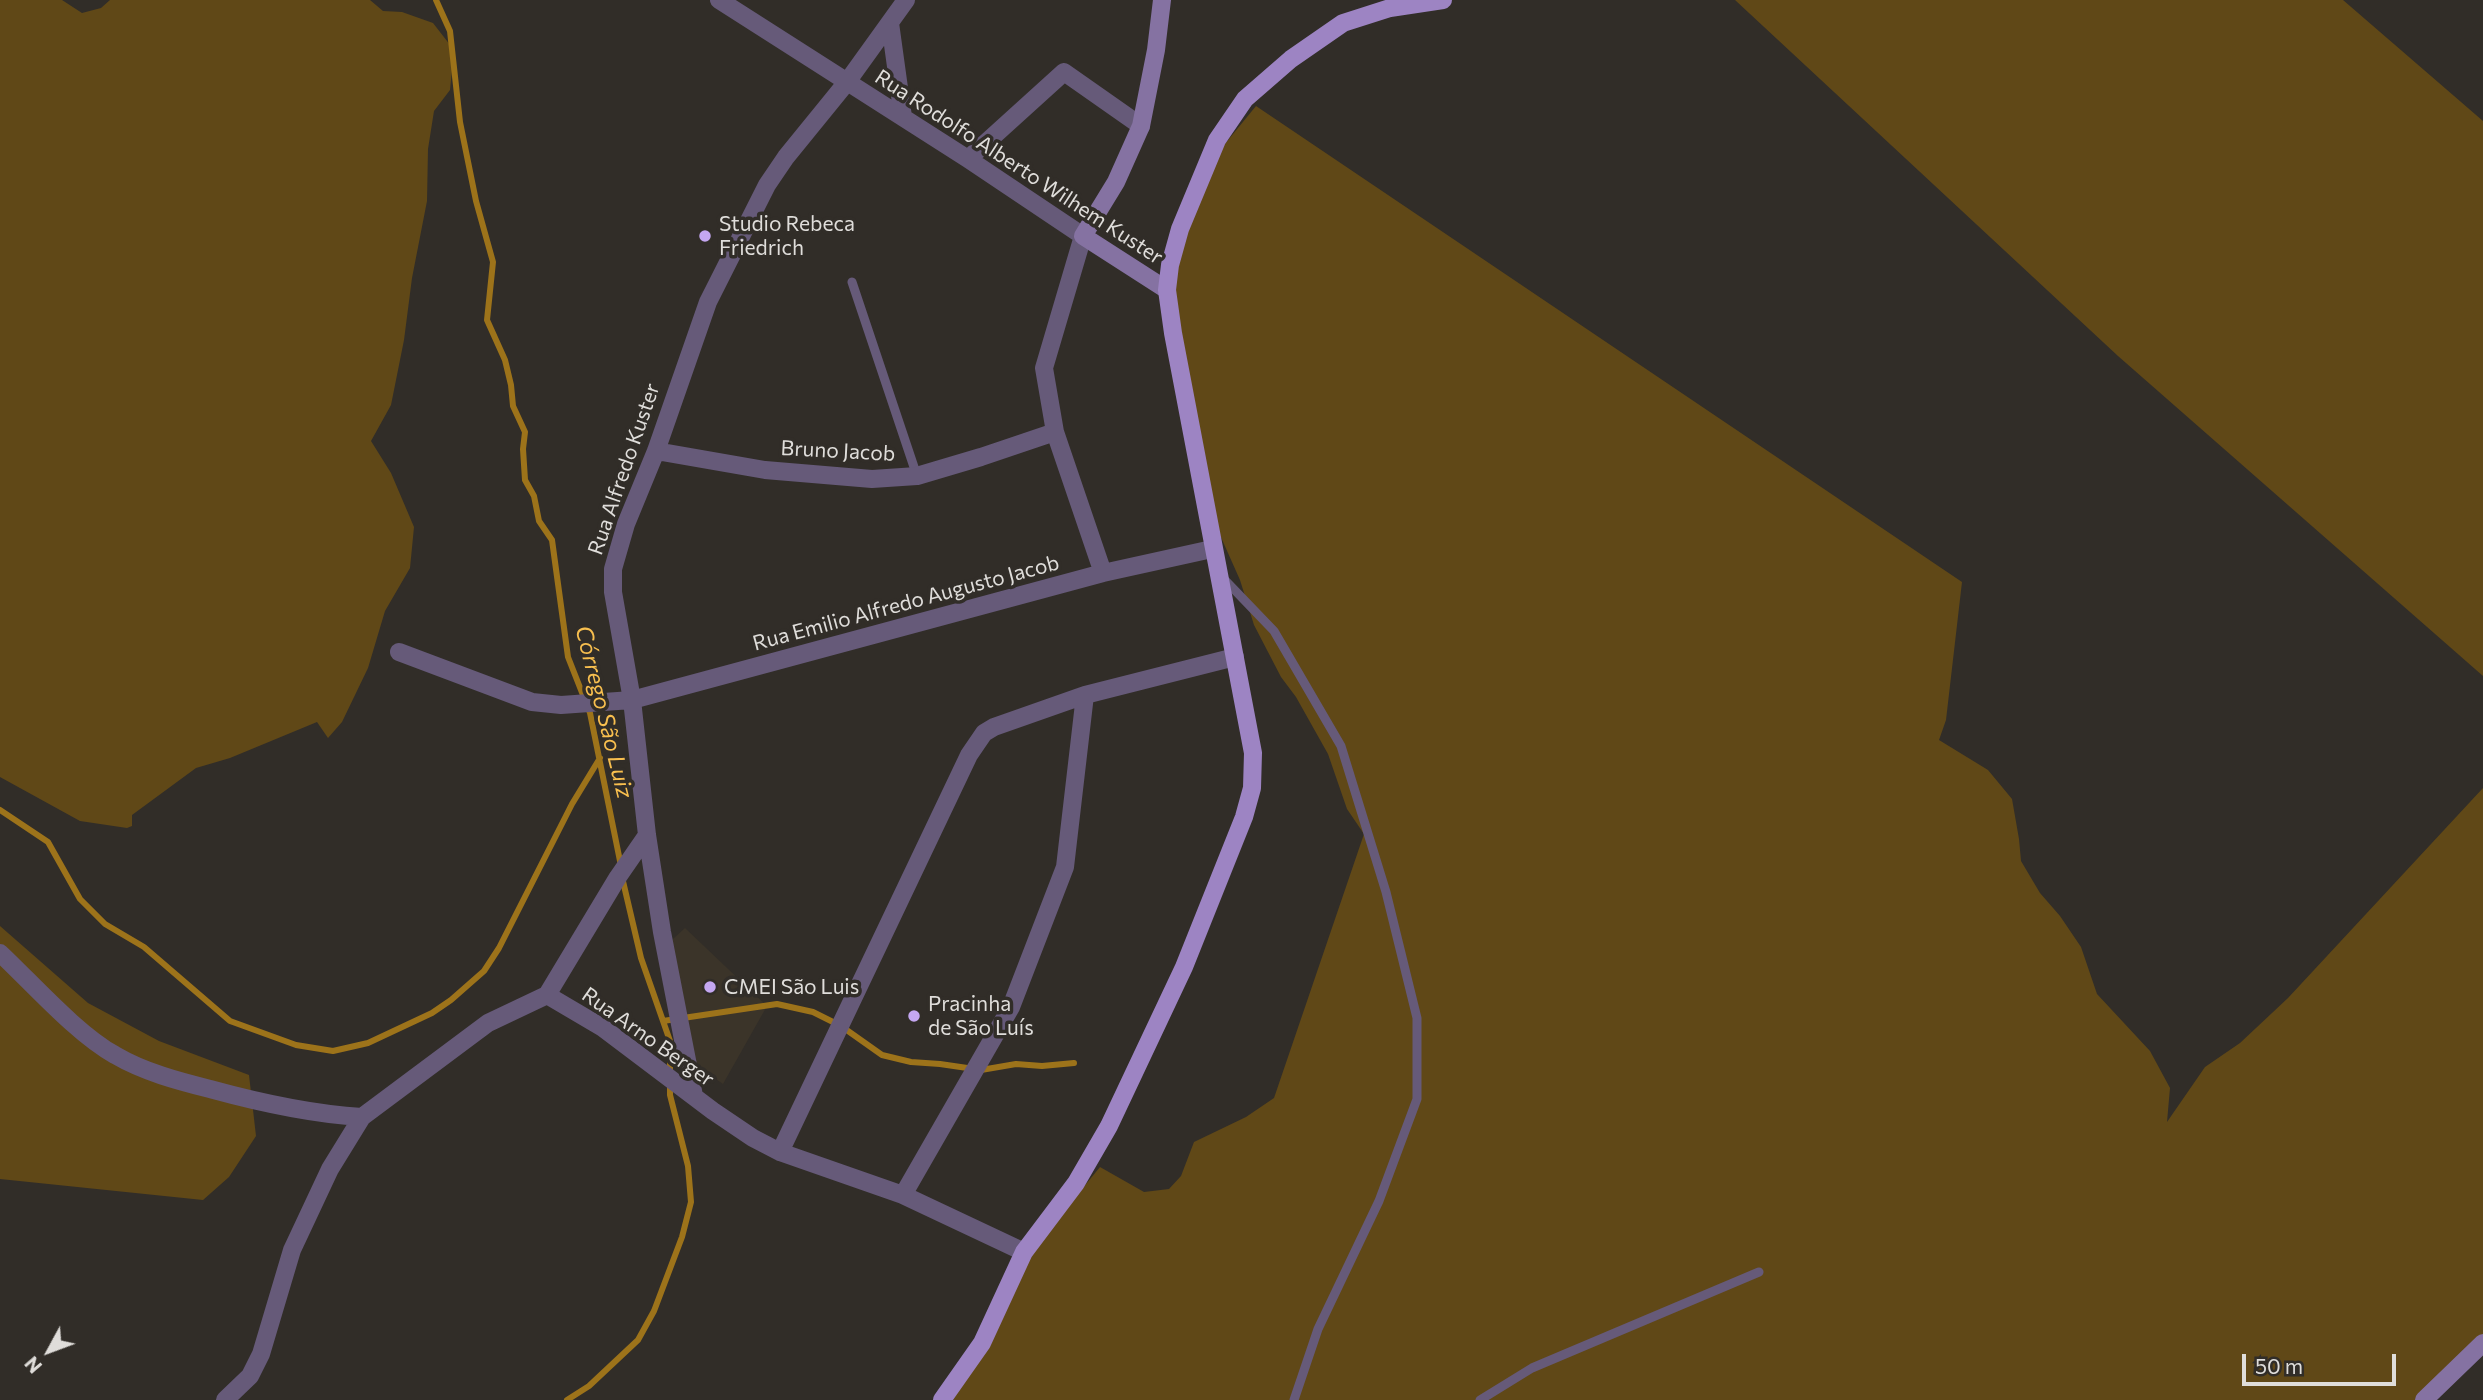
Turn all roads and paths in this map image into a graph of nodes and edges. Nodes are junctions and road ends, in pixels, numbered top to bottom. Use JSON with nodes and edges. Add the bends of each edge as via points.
{"nodes":[{"id":1,"x":719,"y":0,"type":"edge"},
{"id":2,"x":906,"y":0,"type":"edge"},
{"id":3,"x":1161,"y":0,"type":"edge"},
{"id":4,"x":1443,"y":0,"type":"edge"},
{"id":5,"x":890,"y":23,"type":"junction"},
{"id":6,"x":847,"y":82,"type":"junction"},
{"id":7,"x":903,"y":117,"type":"junction"},
{"id":8,"x":1141,"y":125,"type":"junction"},
{"id":9,"x":968,"y":159,"type":"junction"},
{"id":10,"x":1083,"y":236,"type":"junction"},
{"id":11,"x":852,"y":282,"type":"dead end"},
{"id":12,"x":1167,"y":290,"type":"junction"},
{"id":13,"x":1055,"y":432,"type":"junction"},
{"id":14,"x":656,"y":451,"type":"junction"},
{"id":15,"x":917,"y":475,"type":"junction"},
{"id":16,"x":1212,"y":549,"type":"junction"},
{"id":17,"x":1103,"y":573,"type":"junction"},
{"id":18,"x":1217,"y":573,"type":"junction"},
{"id":19,"x":399,"y":652,"type":"dead end"},
{"id":20,"x":1235,"y":657,"type":"junction"},
{"id":21,"x":1085,"y":695,"type":"junction"},
{"id":22,"x":632,"y":700,"type":"junction"},
{"id":23,"x":647,"y":835,"type":"junction"},
{"id":24,"x":0,"y":953,"type":"edge"},
{"id":25,"x":547,"y":995,"type":"junction"},
{"id":26,"x":694,"y":1096,"type":"junction"},
{"id":27,"x":362,"y":1118,"type":"junction"},
{"id":28,"x":780,"y":1152,"type":"junction"},
{"id":29,"x":903,"y":1195,"type":"junction"},
{"id":30,"x":1024,"y":1252,"type":"junction"},
{"id":31,"x":1759,"y":1272,"type":"dead end"},
{"id":32,"x":2483,"y":1343,"type":"edge"},
{"id":33,"x":225,"y":1400,"type":"edge"},
{"id":34,"x":942,"y":1400,"type":"edge"},
{"id":35,"x":1294,"y":1400,"type":"edge"},
{"id":36,"x":1480,"y":1400,"type":"edge"},
{"id":37,"x":2424,"y":1400,"type":"edge"}],
"edges":[{"from":1,"to":6,"type":"street","name":"Rua Rodolfo Alberto Wilhem Kuster"},
{"from":2,"to":5,"type":"street","name":"Rua Alfredo Kuster"},
{"from":3,"to":8,"type":"street"},
{"from":4,"to":12,"type":"main road","via":[[1390,8],[1343,23],[1245,99],[1217,140],[1191,201]]},
{"from":5,"to":6,"type":"street","name":"Rua Alfredo Kuster"},
{"from":5,"to":7,"type":"street"},
{"from":6,"to":7,"type":"street","name":"Rua Rodolfo Alberto Wilhem Kuster"},
{"from":6,"to":14,"type":"street","name":"Rua Alfredo Kuster","via":[[767,185],[708,302]]},
{"from":7,"to":9,"type":"street","name":"Rua Rodolfo Alberto Wilhem Kuster"},
{"from":8,"to":9,"type":"street","via":[[1064,72]]},
{"from":8,"to":10,"type":"street","via":[[1116,182]]},
{"from":9,"to":10,"type":"street","name":"Rua Rodolfo Alberto Wilhem Kuster"},
{"from":10,"to":12,"type":"street","name":"Rua Rodolfo Alberto Wilhem Kuster"},
{"from":10,"to":13,"type":"street","via":[[1044,368]]},
{"from":11,"to":15,"type":"lane"},
{"from":12,"to":16,"type":"main road"},
{"from":13,"to":15,"type":"street","name":"Bruno Jacob"},
{"from":13,"to":17,"type":"street"},
{"from":14,"to":15,"type":"street","name":"Bruno Jacob","via":[[765,470],[872,479]]},
{"from":14,"to":22,"type":"street","name":"Rua Alfredo Kuster","via":[[613,569]]},
{"from":16,"to":17,"type":"street","name":"Rua Emilio Alfredo Augusto Jacob"},
{"from":16,"to":18,"type":"main road"},
{"from":17,"to":22,"type":"street","name":"Rua Emilio Alfredo Augusto Jacob"},
{"from":18,"to":20,"type":"main road"},
{"from":18,"to":35,"type":"lane","via":[[1274,631],[1341,746],[1386,892],[1417,1018],[1417,1099],[1379,1201],[1318,1329]]},
{"from":19,"to":22,"type":"street","name":"Rua Emilio Alfredo Augusto Jacob","via":[[545,705]]},
{"from":20,"to":21,"type":"street"},
{"from":20,"to":30,"type":"main road","via":[[1253,753],[1252,788],[1244,817],[1184,967],[1109,1126],[1076,1183]]},
{"from":21,"to":28,"type":"street","via":[[994,727],[968,755]]},
{"from":21,"to":29,"type":"street","via":[[1065,867],[1011,1007]]},
{"from":22,"to":23,"type":"street","name":"Rua Alfredo Kuster"},
{"from":23,"to":25,"type":"street"},
{"from":23,"to":26,"type":"street","name":"Rua Alfredo Kuster"},
{"from":24,"to":27,"type":"street","via":[[95,1041],[141,1068],[273,1106]]},
{"from":25,"to":26,"type":"street","name":"Rua Arno Berger","via":[[603,1028]]},
{"from":25,"to":27,"type":"street","name":"Rua Arno Berger","via":[[488,1023]]},
{"from":26,"to":28,"type":"street","name":"Rua Arno Berger"},
{"from":27,"to":33,"type":"street","name":"Rua Arno Berger","via":[[330,1169],[292,1250],[261,1354],[250,1376]]},
{"from":28,"to":29,"type":"street","name":"Rua Arno Berger"},
{"from":29,"to":30,"type":"street","name":"Rua Arno Berger"},
{"from":30,"to":34,"type":"main road","via":[[982,1343]]},
{"from":31,"to":36,"type":"lane","via":[[1532,1368]]},
{"from":32,"to":37,"type":"street"}]}
